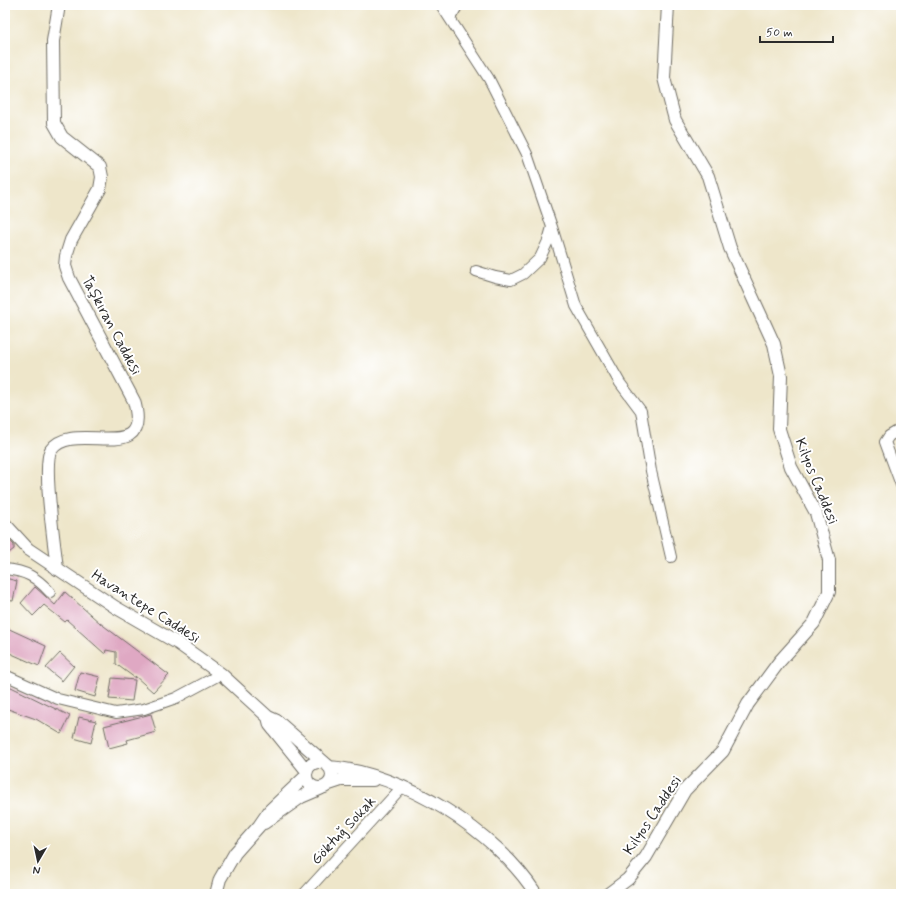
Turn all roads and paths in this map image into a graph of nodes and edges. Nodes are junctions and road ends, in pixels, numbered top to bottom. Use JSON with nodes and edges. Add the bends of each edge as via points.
{"nodes":[{"id":1,"x":59,"y":5,"type":"edge"},
{"id":2,"x":442,"y":5,"type":"edge"},
{"id":3,"x":458,"y":5,"type":"edge"},
{"id":4,"x":668,"y":5,"type":"edge"},
{"id":5,"x":450,"y":18,"type":"junction"},
{"id":6,"x":552,"y":227,"type":"junction"},
{"id":7,"x":476,"y":271,"type":"dead end"},
{"id":8,"x":901,"y":428,"type":"edge"},
{"id":9,"x":901,"y":486,"type":"edge"},
{"id":10,"x":5,"y":524,"type":"edge"},
{"id":11,"x":671,"y":557,"type":"dead end"},
{"id":12,"x":5,"y":569,"type":"edge"},
{"id":13,"x":57,"y":569,"type":"junction"},
{"id":14,"x":50,"y":592,"type":"dead end"},
{"id":15,"x":221,"y":674,"type":"junction"},
{"id":16,"x":5,"y":675,"type":"edge"},
{"id":17,"x":268,"y":717,"type":"junction"},
{"id":18,"x":327,"y":765,"type":"junction"},
{"id":19,"x":306,"y":774,"type":"junction"},
{"id":20,"x":382,"y":779,"type":"junction"},
{"id":21,"x":325,"y":786,"type":"junction"},
{"id":22,"x":402,"y":787,"type":"junction"},
{"id":23,"x":260,"y":826,"type":"junction"},
{"id":24,"x":216,"y":894,"type":"edge"},
{"id":25,"x":304,"y":894,"type":"edge"},
{"id":26,"x":536,"y":894,"type":"edge"},
{"id":27,"x":608,"y":894,"type":"edge"}],
"edges":[{"from":1,"to":13,"type":"street","name":"Taşkıran Caddesi","via":[[53,41],[54,123],[62,137],[100,167],[102,177],[100,189],[71,240],[65,266],[68,278],[134,401],[137,413],[134,430],[129,436],[120,439],[75,438],[57,443],[50,451],[49,488]]},
{"from":2,"to":5,"type":"street"},
{"from":3,"to":5,"type":"street"},
{"from":4,"to":27,"type":"street","name":"Kilyos Caddesi","via":[[664,78],[674,120],[708,176],[730,248],[774,344],[781,376],[779,429],[791,467],[816,513],[829,560],[829,592],[814,623],[779,662],[748,704],[724,751],[685,790],[646,857],[628,879]]},
{"from":5,"to":6,"type":"street","via":[[490,79],[528,154]]},
{"from":6,"to":7,"type":"street","via":[[540,258],[522,274],[510,280]]},
{"from":6,"to":11,"type":"street","via":[[576,306],[620,383],[641,411],[651,471]]},
{"from":8,"to":9,"type":"street","via":[[885,442]]},
{"from":10,"to":13,"type":"street","name":"Havantepe Caddesi","via":[[28,549]]},
{"from":12,"to":14,"type":"street","via":[[20,570],[39,580]]},
{"from":13,"to":15,"type":"street","name":"Havantepe Caddesi","via":[[179,644]]},
{"from":15,"to":16,"type":"street","via":[[176,698],[144,709],[116,713],[58,699]]},
{"from":15,"to":17,"type":"street","name":"Havantepe Caddesi"},
{"from":17,"to":18,"type":"street","name":"Havantepe Caddesi","via":[[277,721]]},
{"from":17,"to":19,"type":"street","name":"Havantepe Caddesi","via":[[270,724]]},
{"from":18,"to":19,"type":"street","via":[[321,762],[312,764]]},
{"from":18,"to":20,"type":"street"},
{"from":18,"to":21,"type":"street","via":[[332,775]]},
{"from":19,"to":21,"type":"street","via":[[313,787]]},
{"from":19,"to":23,"type":"street","via":[[270,810]]},
{"from":20,"to":21,"type":"street","via":[[341,780]]},
{"from":20,"to":22,"type":"street"},
{"from":21,"to":23,"type":"street","via":[[301,797]]},
{"from":22,"to":25,"type":"street","name":"Göktuğ Sokak"},
{"from":22,"to":26,"type":"street","via":[[467,824],[497,847],[522,873]]},
{"from":23,"to":24,"type":"street","via":[[235,853],[220,879]]}]}
